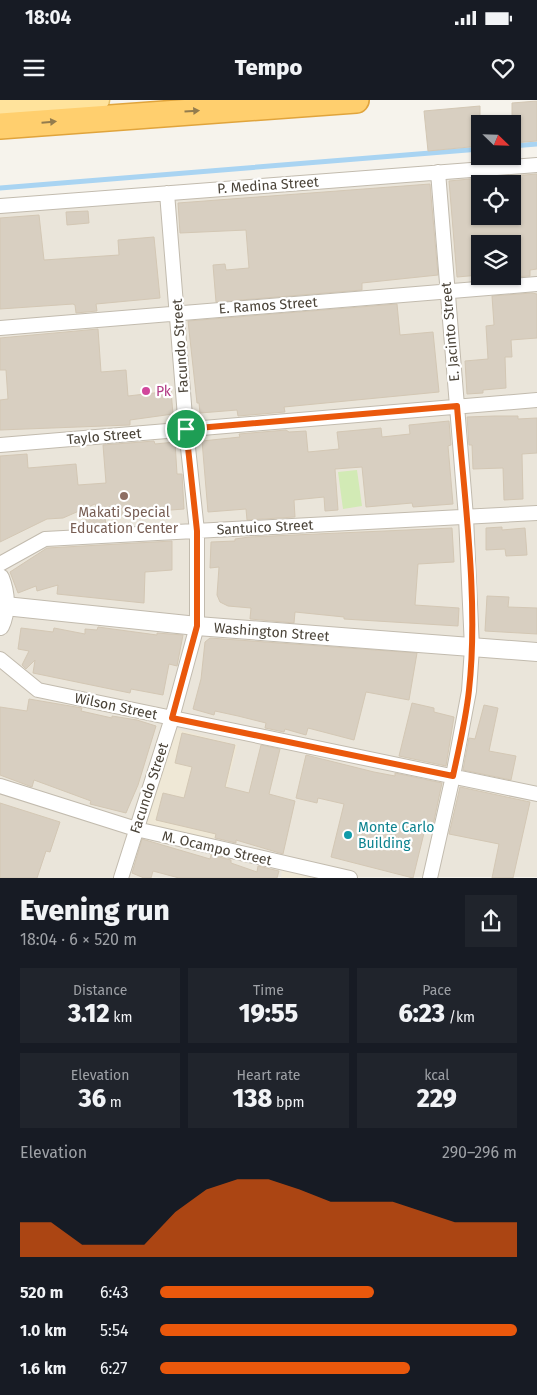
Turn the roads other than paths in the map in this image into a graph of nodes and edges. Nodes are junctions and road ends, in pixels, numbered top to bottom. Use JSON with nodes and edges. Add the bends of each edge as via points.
{"nodes":[{"id":1,"x":98,"y":100,"type":"edge"},
{"id":2,"x":354,"y":100,"type":"edge"},
{"id":3,"x":360,"y":100,"type":"edge"},
{"id":4,"x":0,"y":108,"type":"edge"},
{"id":5,"x":0,"y":126,"type":"edge"},
{"id":6,"x":537,"y":166,"type":"edge"},
{"id":7,"x":438,"y":172,"type":"junction"},
{"id":8,"x":166,"y":193,"type":"junction"},
{"id":9,"x":0,"y":206,"type":"edge"},
{"id":10,"x":537,"y":284,"type":"edge"},
{"id":11,"x":446,"y":292,"type":"junction"},
{"id":12,"x":178,"y":312,"type":"junction"},
{"id":13,"x":0,"y":328,"type":"edge"},
{"id":14,"x":537,"y":400,"type":"edge"},
{"id":15,"x":457,"y":406,"type":"junction"},
{"id":16,"x":186,"y":429,"type":"junction"},
{"id":17,"x":0,"y":444,"type":"edge"},
{"id":18,"x":537,"y":513,"type":"edge"},
{"id":19,"x":466,"y":517,"type":"junction"},
{"id":20,"x":197,"y":531,"type":"junction"},
{"id":21,"x":0,"y":564,"type":"edge"},
{"id":22,"x":0,"y":578,"type":"edge"},
{"id":23,"x":5,"y":606,"type":"junction"},
{"id":24,"x":0,"y":626,"type":"edge"},
{"id":25,"x":197,"y":626,"type":"junction"},
{"id":26,"x":472,"y":648,"type":"junction"},
{"id":27,"x":537,"y":652,"type":"edge"},
{"id":28,"x":0,"y":659,"type":"edge"},
{"id":29,"x":172,"y":718,"type":"junction"},
{"id":30,"x":453,"y":776,"type":"junction"},
{"id":31,"x":0,"y":786,"type":"edge"},
{"id":32,"x":537,"y":794,"type":"edge"},
{"id":33,"x":136,"y":829,"type":"junction"},
{"id":34,"x":120,"y":878,"type":"edge"},
{"id":35,"x":350,"y":878,"type":"edge"},
{"id":36,"x":430,"y":878,"type":"edge"}],
"edges":[{"from":1,"to":4,"type":"main road"},
{"from":2,"to":3,"type":"main road"},
{"from":5,"to":2,"type":"highway","one_way":true},
{"from":6,"to":7,"type":"street","name":"P. Medina Street"},
{"from":7,"to":8,"type":"street","name":"P. Medina Street"},
{"from":7,"to":11,"type":"street","name":"E. Jacinto Street"},
{"from":8,"to":9,"type":"street","name":"P. Medina Street"},
{"from":8,"to":12,"type":"street","name":"Facundo Street"},
{"from":10,"to":11,"type":"street","name":"E. Ramos Street"},
{"from":11,"to":12,"type":"street","name":"E. Ramos Street"},
{"from":11,"to":15,"type":"street","name":"E. Jacinto Street"},
{"from":12,"to":13,"type":"street","name":"E. Ramos Street"},
{"from":12,"to":16,"type":"street","name":"Facundo Street"},
{"from":14,"to":15,"type":"street","name":"Taylo Street"},
{"from":15,"to":16,"type":"street","name":"Taylo Street"},
{"from":15,"to":19,"type":"street","name":"E. Jacinto Street"},
{"from":16,"to":17,"type":"street","name":"Taylo Street"},
{"from":16,"to":20,"type":"street","name":"Facundo Street"},
{"from":18,"to":19,"type":"street","name":"Santuico Street"},
{"from":19,"to":20,"type":"street","name":"Santuico Street"},
{"from":19,"to":26,"type":"street","name":"E. Jacinto Street"},
{"from":20,"to":21,"type":"street","name":"Santuico Street","via":[[46,539]]},
{"from":20,"to":25,"type":"street","name":"Facundo Street"},
{"from":22,"to":23,"type":"street"},
{"from":23,"to":24,"type":"street"},
{"from":23,"to":25,"type":"street","name":"Washington Street"},
{"from":25,"to":26,"type":"street","name":"Washington Street"},
{"from":25,"to":29,"type":"street","name":"Facundo Street"},
{"from":26,"to":27,"type":"street","name":"Washington Street"},
{"from":26,"to":30,"type":"street","name":"E. Jacinto Street","via":[[469,691]]},
{"from":28,"to":29,"type":"street","name":"Wilson Street","via":[[38,690]]},
{"from":29,"to":30,"type":"street","name":"Wilson Street"},
{"from":29,"to":33,"type":"street","name":"Facundo Street"},
{"from":30,"to":32,"type":"street","name":"Wilson Street"},
{"from":30,"to":36,"type":"street","name":"E. Jacinto Street"},
{"from":31,"to":33,"type":"street","name":"M. Ocampo Street"},
{"from":33,"to":34,"type":"street","name":"Facundo Street"},
{"from":33,"to":35,"type":"street","name":"M. Ocampo Street"}]}
